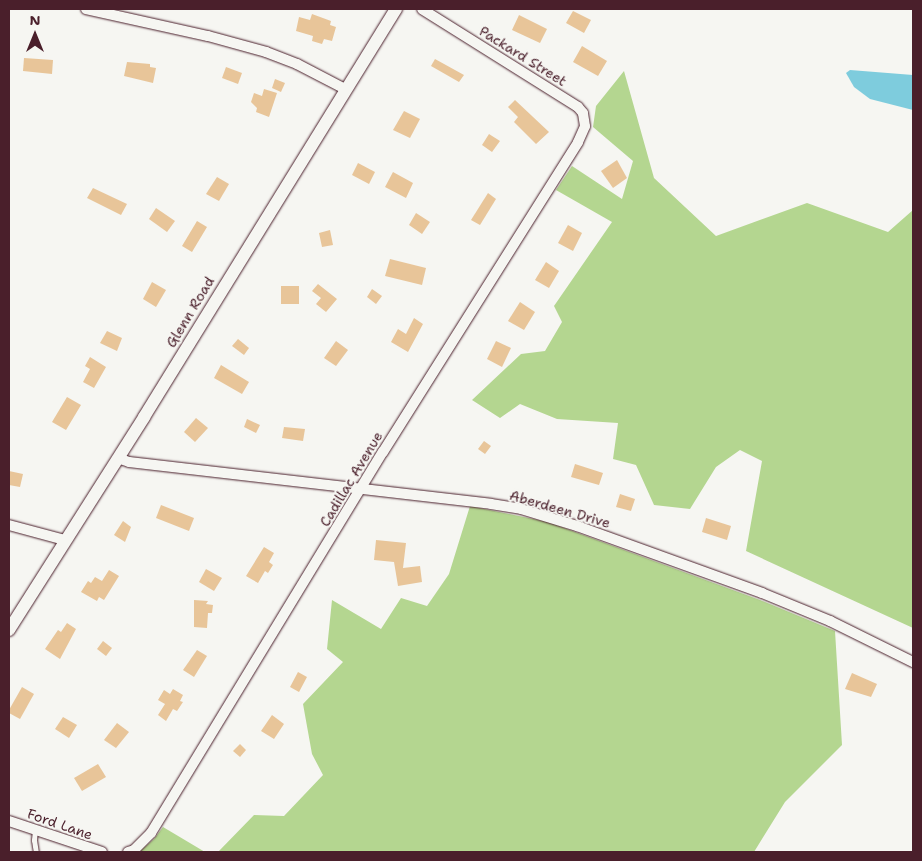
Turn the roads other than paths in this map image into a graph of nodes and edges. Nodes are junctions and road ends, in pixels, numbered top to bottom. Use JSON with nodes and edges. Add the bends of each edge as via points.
{"nodes":[{"id":1,"x":86,"y":9,"type":"edge"},
{"id":2,"x":396,"y":9,"type":"edge"},
{"id":3,"x":422,"y":9,"type":"edge"},
{"id":4,"x":345,"y":89,"type":"junction"},
{"id":5,"x":583,"y":113,"type":"joint"},
{"id":6,"x":118,"y":458,"type":"junction"},
{"id":7,"x":361,"y":490,"type":"junction"},
{"id":8,"x":9,"y":525,"type":"edge"},
{"id":9,"x":65,"y":540,"type":"junction"},
{"id":10,"x":9,"y":630,"type":"edge"},
{"id":11,"x":913,"y":662,"type":"edge"},
{"id":12,"x":9,"y":821,"type":"edge"},
{"id":13,"x":35,"y":830,"type":"junction"},
{"id":14,"x":36,"y":852,"type":"edge"},
{"id":15,"x":101,"y":852,"type":"edge"},
{"id":16,"x":128,"y":852,"type":"edge"}],
"edges":[{"from":1,"to":4,"type":"street","via":[[258,50],[297,64]]},
{"from":2,"to":4,"type":"street","name":"Glenn Road"},
{"from":3,"to":5,"type":"street","name":"Packard Street"},
{"from":4,"to":6,"type":"street","name":"Glenn Road"},
{"from":5,"to":7,"type":"street","name":"Cadillac Avenue","via":[[585,126],[578,142]]},
{"from":6,"to":7,"type":"street","name":"Aberdeen Drive","via":[[129,462]]},
{"from":6,"to":9,"type":"street","name":"Glenn Road"},
{"from":7,"to":11,"type":"street","name":"Aberdeen Drive","via":[[491,504],[521,509],[577,526],[804,610]]},
{"from":7,"to":16,"type":"street","name":"Cadillac Avenue","via":[[151,833]]},
{"from":8,"to":9,"type":"street"},
{"from":9,"to":10,"type":"street","name":"Glenn Road"},
{"from":12,"to":13,"type":"street","name":"Ford Lane"},
{"from":13,"to":14,"type":"lane"},
{"from":13,"to":15,"type":"street","name":"Ford Lane"}]}
